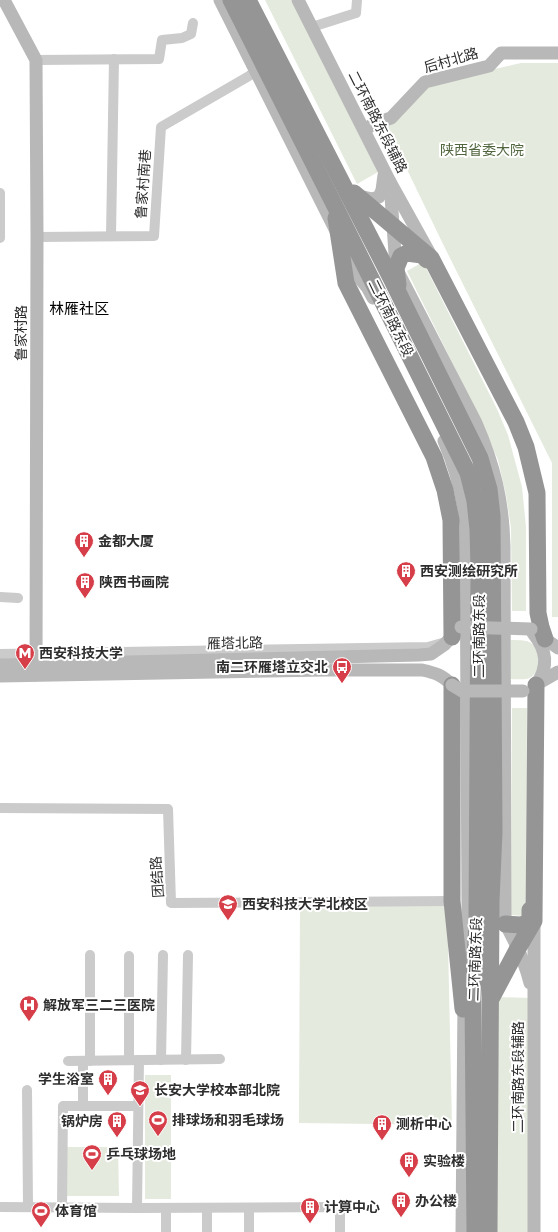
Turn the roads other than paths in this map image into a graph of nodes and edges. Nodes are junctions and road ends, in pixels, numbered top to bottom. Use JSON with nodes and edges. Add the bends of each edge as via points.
{"nodes":[{"id":1,"x":4,"y":0,"type":"edge"},
{"id":2,"x":220,"y":0,"type":"edge"},
{"id":3,"x":231,"y":0,"type":"edge"},
{"id":4,"x":248,"y":0,"type":"edge"},
{"id":5,"x":298,"y":0,"type":"edge"},
{"id":6,"x":357,"y":0,"type":"edge"},
{"id":7,"x":193,"y":23,"type":"dead end"},
{"id":8,"x":312,"y":27,"type":"junction"},
{"id":9,"x":558,"y":53,"type":"edge"},
{"id":10,"x":114,"y":59,"type":"junction"},
{"id":11,"x":36,"y":60,"type":"junction"},
{"id":12,"x":255,"y":71,"type":"junction"},
{"id":13,"x":365,"y":130,"type":"junction"},
{"id":14,"x":329,"y":157,"type":"junction"},
{"id":15,"x":384,"y":169,"type":"junction"},
{"id":16,"x":390,"y":182,"type":"junction"},
{"id":17,"x":0,"y":193,"type":"edge"},
{"id":18,"x":354,"y":193,"type":"junction"},
{"id":19,"x":333,"y":202,"type":"junction"},
{"id":20,"x":392,"y":225,"type":"junction"},
{"id":21,"x":338,"y":235,"type":"junction"},
{"id":22,"x":111,"y":236,"type":"junction"},
{"id":23,"x":37,"y":237,"type":"junction"},
{"id":24,"x":0,"y":238,"type":"edge"},
{"id":25,"x":431,"y":258,"type":"junction"},
{"id":26,"x":364,"y":277,"type":"junction"},
{"id":27,"x":397,"y":281,"type":"junction"},
{"id":28,"x":0,"y":597,"type":"edge"},
{"id":29,"x":18,"y":598,"type":"dead end"},
{"id":30,"x":454,"y":635,"type":"junction"},
{"id":31,"x":548,"y":639,"type":"edge"},
{"id":32,"x":0,"y":654,"type":"edge"},
{"id":33,"x":36,"y":664,"type":"junction"},
{"id":34,"x":0,"y":665,"type":"edge"},
{"id":35,"x":558,"y":672,"type":"edge"},
{"id":36,"x":0,"y":676,"type":"edge"},
{"id":37,"x":541,"y":684,"type":"edge"},
{"id":38,"x":452,"y":685,"type":"junction"},
{"id":39,"x":0,"y":808,"type":"edge"},
{"id":40,"x":452,"y":901,"type":"junction"},
{"id":41,"x":491,"y":901,"type":"junction"},
{"id":42,"x":534,"y":921,"type":"junction"},
{"id":43,"x":505,"y":924,"type":"junction"},
{"id":44,"x":517,"y":950,"type":"junction"},
{"id":45,"x":90,"y":955,"type":"dead end"},
{"id":46,"x":163,"y":955,"type":"dead end"},
{"id":47,"x":188,"y":955,"type":"dead end"},
{"id":48,"x":129,"y":956,"type":"dead end"},
{"id":49,"x":534,"y":1000,"type":"junction"},
{"id":50,"x":490,"y":1001,"type":"junction"},
{"id":51,"x":463,"y":1009,"type":"junction"},
{"id":52,"x":220,"y":1059,"type":"dead end"},
{"id":53,"x":134,"y":1060,"type":"junction"},
{"id":54,"x":161,"y":1060,"type":"junction"},
{"id":55,"x":186,"y":1060,"type":"junction"},
{"id":56,"x":68,"y":1061,"type":"dead end"},
{"id":57,"x":86,"y":1061,"type":"junction"},
{"id":58,"x":27,"y":1090,"type":"dead end"},
{"id":59,"x":83,"y":1106,"type":"junction"},
{"id":60,"x":138,"y":1106,"type":"junction"},
{"id":61,"x":0,"y":1207,"type":"edge"},
{"id":62,"x":28,"y":1207,"type":"junction"},
{"id":63,"x":62,"y":1207,"type":"junction"},
{"id":64,"x":137,"y":1208,"type":"junction"},
{"id":65,"x":166,"y":1208,"type":"junction"},
{"id":66,"x":207,"y":1208,"type":"junction"},
{"id":67,"x":249,"y":1208,"type":"junction"},
{"id":68,"x":166,"y":1232,"type":"edge"},
{"id":69,"x":207,"y":1232,"type":"edge"},
{"id":70,"x":249,"y":1232,"type":"edge"},
{"id":71,"x":340,"y":1232,"type":"edge"},
{"id":72,"x":462,"y":1232,"type":"edge"},
{"id":73,"x":475,"y":1232,"type":"edge"},
{"id":74,"x":489,"y":1232,"type":"edge"},
{"id":75,"x":534,"y":1232,"type":"edge"}],
"edges":[{"from":1,"to":11,"type":"main road","name":"鲁家村路"},
{"from":2,"to":12,"type":"main road"},
{"from":3,"to":19,"type":"highway","name":"二环南路东段"},
{"from":4,"to":14,"type":"highway"},
{"from":5,"to":8,"type":"main road","name":"二环南路东段辅路"},
{"from":6,"to":8,"type":"street","via":[[356,13]]},
{"from":7,"to":10,"type":"street","via":[[191,34],[182,38],[162,40],[159,59]]},
{"from":8,"to":13,"type":"main road","name":"二环南路东段辅路"},
{"from":9,"to":13,"type":"main road","name":"后村北路","via":[[501,53],[489,66],[426,82],[391,118],[373,124]]},
{"from":10,"to":11,"type":"street"},
{"from":10,"to":22,"type":"street"},
{"from":11,"to":23,"type":"main road","name":"鲁家村路"},
{"from":12,"to":21,"type":"main road"},
{"from":12,"to":22,"type":"street","name":"鲁家村南巷","via":[[161,127],[154,236]]},
{"from":13,"to":15,"type":"main road","name":"二环南路东段辅路"},
{"from":14,"to":18,"type":"highway","via":[[342,170]]},
{"from":14,"to":27,"type":"highway"},
{"from":15,"to":16,"type":"main road","name":"二环南路东段辅路"},
{"from":15,"to":18,"type":"main road","via":[[384,181],[379,197],[372,199]]},
{"from":16,"to":20,"type":"main road"},
{"from":16,"to":25,"type":"main road","name":"二环南路东段辅路"},
{"from":17,"to":24,"type":"street"},
{"from":18,"to":20,"type":"highway"},
{"from":18,"to":27,"type":"highway"},
{"from":19,"to":21,"type":"highway"},
{"from":19,"to":26,"type":"highway","name":"二环南路东段"},
{"from":20,"to":25,"type":"highway"},
{"from":20,"to":27,"type":"main road"},
{"from":21,"to":26,"type":"main road"},
{"from":21,"to":30,"type":"highway","via":[[346,283],[434,457],[445,490],[451,520]]},
{"from":22,"to":23,"type":"street","name":"鲁家村南巷"},
{"from":23,"to":33,"type":"main road","name":"鲁家村路"},
{"from":25,"to":31,"type":"highway","via":[[516,422],[526,447],[537,493],[538,614],[541,627]]},
{"from":26,"to":30,"type":"highway","via":[[354,278],[352,285],[436,446],[452,491],[456,517],[457,612]]},
{"from":26,"to":51,"type":"main road","via":[[443,440],[456,471],[464,508],[468,906]]},
{"from":26,"to":73,"type":"highway","name":"二环南路东段","via":[[468,474],[478,530],[477,922],[473,998]]},
{"from":27,"to":31,"type":"highway","via":[[401,256],[407,253],[422,255],[427,260],[510,423],[524,469],[531,509],[532,612]]},
{"from":27,"to":41,"type":"highway","name":"二环南路东段","via":[[480,458],[489,488],[492,516],[494,832]]},
{"from":27,"to":43,"type":"main road","via":[[476,423],[495,472],[500,495],[504,546]]},
{"from":28,"to":29,"type":"street"},
{"from":30,"to":31,"type":"main road","bridge":true},
{"from":30,"to":33,"type":"main road","name":"雁塔北路","via":[[431,654],[419,656]]},
{"from":31,"to":37,"type":"main road","via":[[540,642],[545,661]]},
{"from":32,"to":33,"type":"street"},
{"from":33,"to":34,"type":"main road","name":"雁塔北路"},
{"from":33,"to":36,"type":"main road","name":"雁塔北路"},
{"from":33,"to":38,"type":"main road","name":"雁塔北路","via":[[422,670],[436,673]]},
{"from":35,"to":37,"type":"main road"},
{"from":37,"to":38,"type":"main road","name":"雁塔北路","bridge":true,"via":[[462,691]]},
{"from":37,"to":42,"type":"highway"},
{"from":37,"to":43,"type":"highway","via":[[530,707],[530,918],[524,924]]},
{"from":38,"to":40,"type":"highway"},
{"from":39,"to":40,"type":"street","name":"团结路","via":[[168,809],[171,903]]},
{"from":40,"to":51,"type":"highway"},
{"from":41,"to":43,"type":"main road"},
{"from":41,"to":50,"type":"highway","name":"二环南路东段"},
{"from":42,"to":44,"type":"highway"},
{"from":42,"to":49,"type":"main road","name":"二环南路东段辅路"},
{"from":43,"to":44,"type":"main road"},
{"from":44,"to":49,"type":"main road","via":[[528,974]]},
{"from":44,"to":50,"type":"highway"},
{"from":45,"to":57,"type":"street"},
{"from":46,"to":54,"type":"street"},
{"from":47,"to":55,"type":"street"},
{"from":48,"to":53,"type":"street"},
{"from":49,"to":75,"type":"main road","name":"二环南路东段辅路"},
{"from":50,"to":74,"type":"highway","name":"二环南路东段"},
{"from":51,"to":72,"type":"main road"},
{"from":52,"to":55,"type":"street"},
{"from":53,"to":54,"type":"street"},
{"from":53,"to":57,"type":"street"},
{"from":53,"to":60,"type":"street"},
{"from":54,"to":55,"type":"street"},
{"from":56,"to":57,"type":"street"},
{"from":57,"to":59,"type":"street"},
{"from":58,"to":62,"type":"street"},
{"from":59,"to":60,"type":"street"},
{"from":59,"to":63,"type":"street","via":[[62,1106]]},
{"from":60,"to":64,"type":"street"},
{"from":61,"to":62,"type":"street"},
{"from":62,"to":63,"type":"street"},
{"from":63,"to":64,"type":"street"},
{"from":64,"to":65,"type":"street"},
{"from":65,"to":66,"type":"street"},
{"from":65,"to":68,"type":"street"},
{"from":66,"to":67,"type":"street"},
{"from":66,"to":69,"type":"street"},
{"from":67,"to":70,"type":"street"},
{"from":67,"to":71,"type":"street","via":[[340,1207]]}]}
